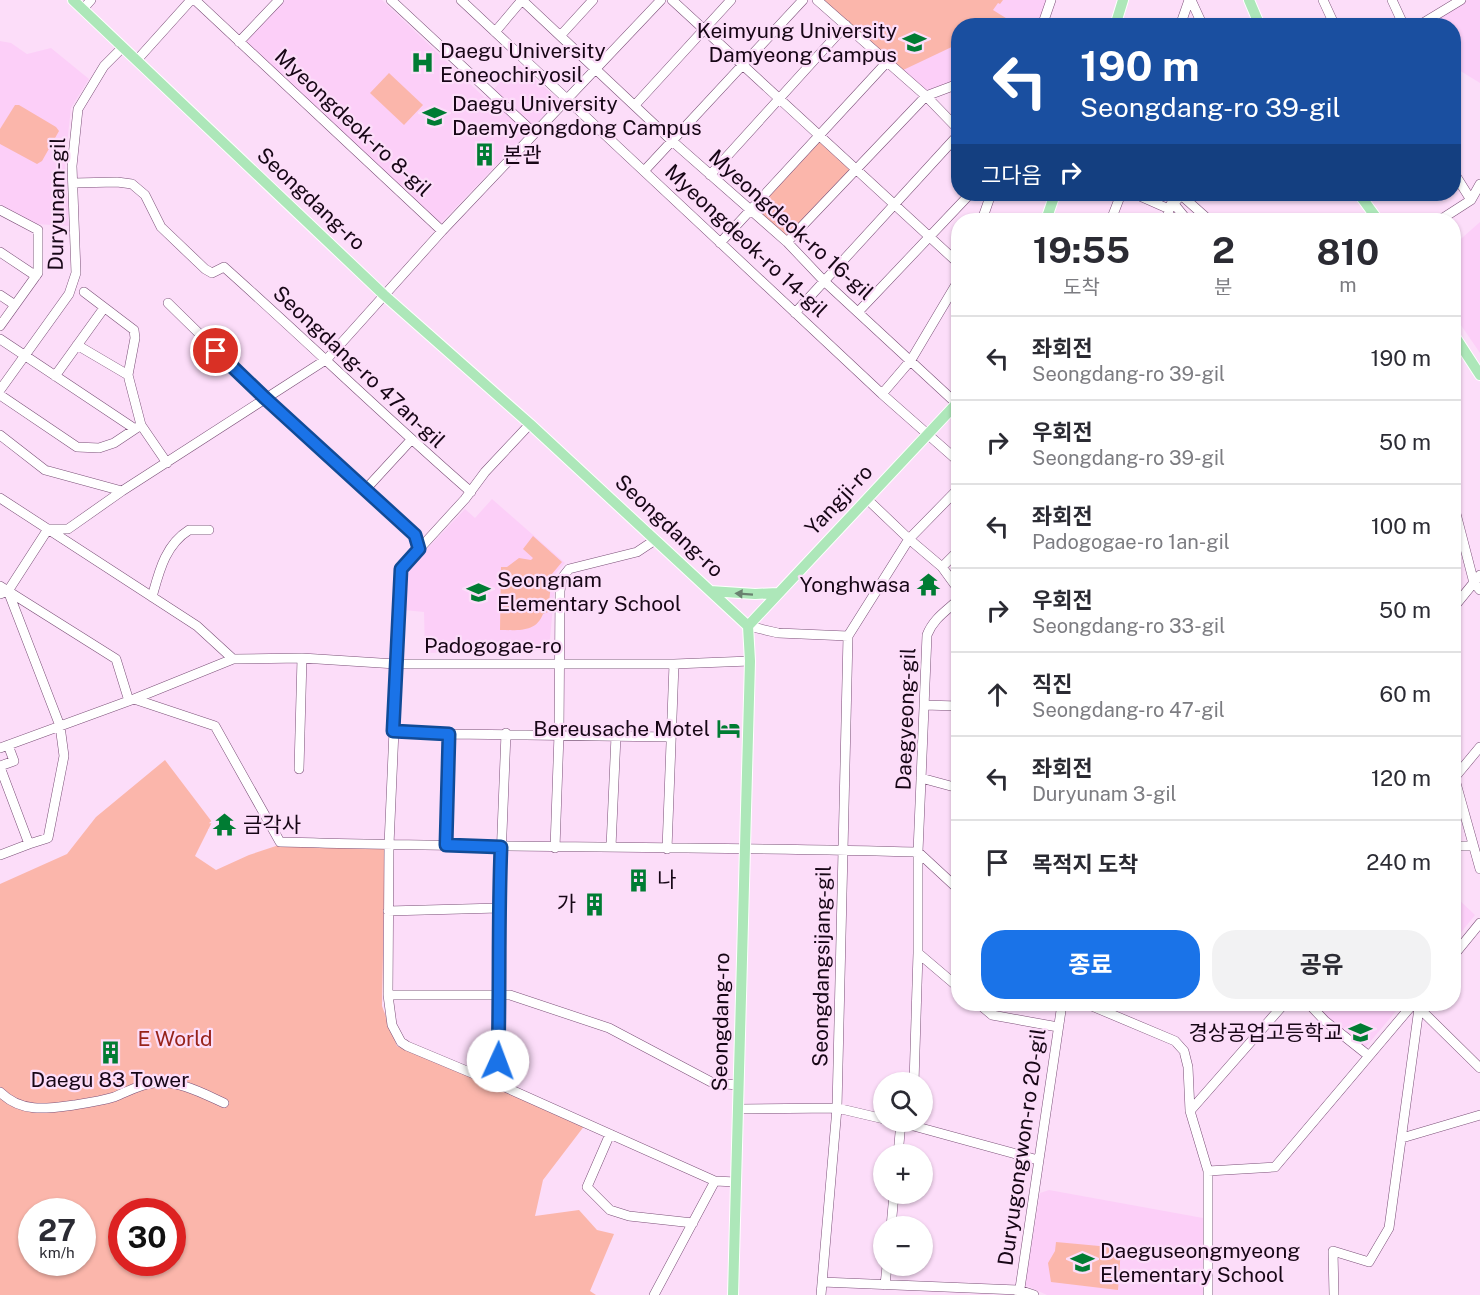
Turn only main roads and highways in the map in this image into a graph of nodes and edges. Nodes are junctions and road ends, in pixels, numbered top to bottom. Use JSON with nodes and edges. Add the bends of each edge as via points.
{"nodes":[{"id":1,"x":73,"y":0,"type":"edge"},
{"id":2,"x":1123,"y":0,"type":"edge"},
{"id":3,"x":1249,"y":0,"type":"edge"},
{"id":4,"x":1117,"y":18,"type":"edge"},
{"id":5,"x":1257,"y":18,"type":"edge"},
{"id":6,"x":1461,"y":346,"type":"edge"},
{"id":7,"x":1480,"y":375,"type":"edge"},
{"id":8,"x":951,"y":410,"type":"edge"},
{"id":9,"x":710,"y":591,"type":"junction"},
{"id":10,"x":778,"y":594,"type":"junction"},
{"id":11,"x":748,"y":626,"type":"junction"},
{"id":12,"x":733,"y":1295,"type":"edge"}],
"edges":[{"from":1,"to":9,"type":"main road","name":"Seongdang-ro","via":[[384,295]]},
{"from":2,"to":4,"type":"main road"},
{"from":3,"to":5,"type":"main road"},
{"from":6,"to":7,"type":"main road"},
{"from":8,"to":10,"type":"main road","name":"Yangji-ro"},
{"from":10,"to":9,"type":"main road","one_way":true},
{"from":9,"to":11,"type":"main road","name":"Seongdang-ro"},
{"from":10,"to":11,"type":"main road","name":"Yangji-ro"},
{"from":11,"to":12,"type":"main road","name":"Seongdang-ro"}]}
